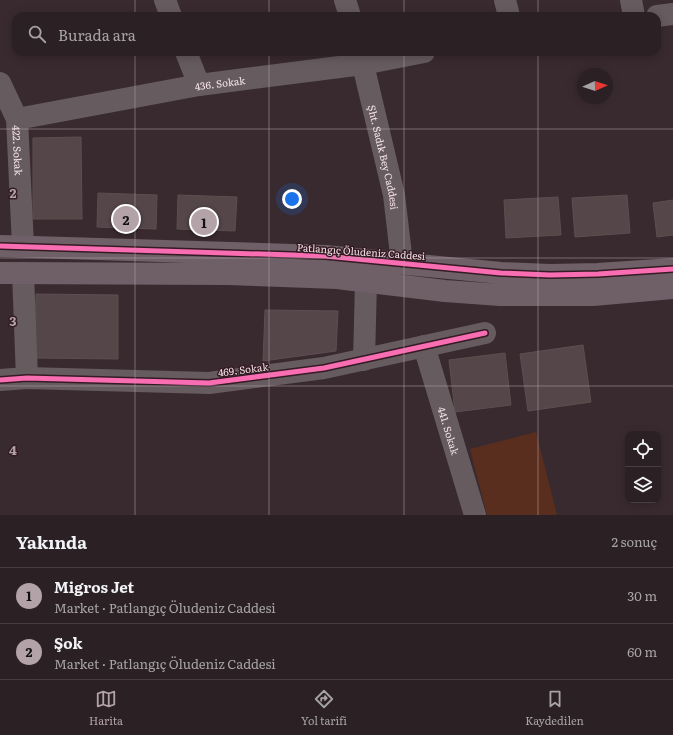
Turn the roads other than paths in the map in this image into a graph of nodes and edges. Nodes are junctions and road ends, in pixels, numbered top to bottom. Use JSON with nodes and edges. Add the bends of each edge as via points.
{"nodes":[{"id":1,"x":165,"y":0,"type":"edge"},
{"id":2,"x":345,"y":0,"type":"edge"},
{"id":3,"x":505,"y":0,"type":"edge"},
{"id":4,"x":631,"y":0,"type":"edge"},
{"id":5,"x":170,"y":12,"type":"edge"},
{"id":6,"x":349,"y":12,"type":"edge"},
{"id":7,"x":509,"y":12,"type":"edge"},
{"id":8,"x":633,"y":12,"type":"edge"},
{"id":9,"x":673,"y":14,"type":"edge"},
{"id":10,"x":661,"y":16,"type":"edge"},
{"id":11,"x":188,"y":56,"type":"edge"},
{"id":12,"x":383,"y":56,"type":"edge"},
{"id":13,"x":362,"y":58,"type":"edge"},
{"id":14,"x":0,"y":83,"type":"edge"},
{"id":15,"x":199,"y":85,"type":"junction"},
{"id":16,"x":17,"y":119,"type":"junction"},
{"id":17,"x":0,"y":246,"type":"edge"},
{"id":18,"x":23,"y":246,"type":"junction"},
{"id":19,"x":402,"y":263,"type":"junction"},
{"id":20,"x":673,"y":269,"type":"edge"},
{"id":21,"x":0,"y":273,"type":"edge"},
{"id":22,"x":23,"y":273,"type":"junction"},
{"id":23,"x":366,"y":282,"type":"junction"},
{"id":24,"x":673,"y":288,"type":"edge"},
{"id":25,"x":485,"y":333,"type":"dead end"},
{"id":26,"x":424,"y":346,"type":"junction"},
{"id":27,"x":364,"y":360,"type":"junction"},
{"id":28,"x":27,"y":378,"type":"junction"},
{"id":29,"x":0,"y":380,"type":"edge"},
{"id":30,"x":474,"y":515,"type":"edge"}],
"edges":[{"from":1,"to":5,"type":"street"},
{"from":2,"to":6,"type":"street"},
{"from":3,"to":7,"type":"street"},
{"from":4,"to":8,"type":"street"},
{"from":9,"to":10,"type":"street"},
{"from":11,"to":15,"type":"street"},
{"from":12,"to":13,"type":"street","name":"436. Sokak"},
{"from":13,"to":15,"type":"street","name":"436. Sokak"},
{"from":13,"to":19,"type":"street","name":"Şht. Sadık Bey Caddesi","via":[[394,195]]},
{"from":14,"to":16,"type":"street","name":"422. Sokak"},
{"from":15,"to":16,"type":"street","name":"436. Sokak"},
{"from":16,"to":18,"type":"street","name":"422. Sokak"},
{"from":17,"to":18,"type":"main road","name":"Patlangıç Öludeniz Caddesi"},
{"from":18,"to":19,"type":"main road","name":"Patlangıç Öludeniz Caddesi","via":[[325,256]]},
{"from":19,"to":20,"type":"main road","name":"Patlangıç Öludeniz Caddesi","via":[[550,275]]},
{"from":21,"to":22,"type":"main road"},
{"from":22,"to":23,"type":"main road","via":[[228,274],[337,278]]},
{"from":22,"to":28,"type":"street"},
{"from":23,"to":24,"type":"main road","via":[[500,295],[593,295]]},
{"from":23,"to":27,"type":"street"},
{"from":25,"to":26,"type":"street","name":"469. Sokak"},
{"from":26,"to":27,"type":"street","name":"469. Sokak"},
{"from":26,"to":30,"type":"street","name":"441. Sokak"},
{"from":27,"to":28,"type":"street","name":"469. Sokak","via":[[324,368],[209,383]]},
{"from":28,"to":29,"type":"street","name":"469. Sokak"}]}
